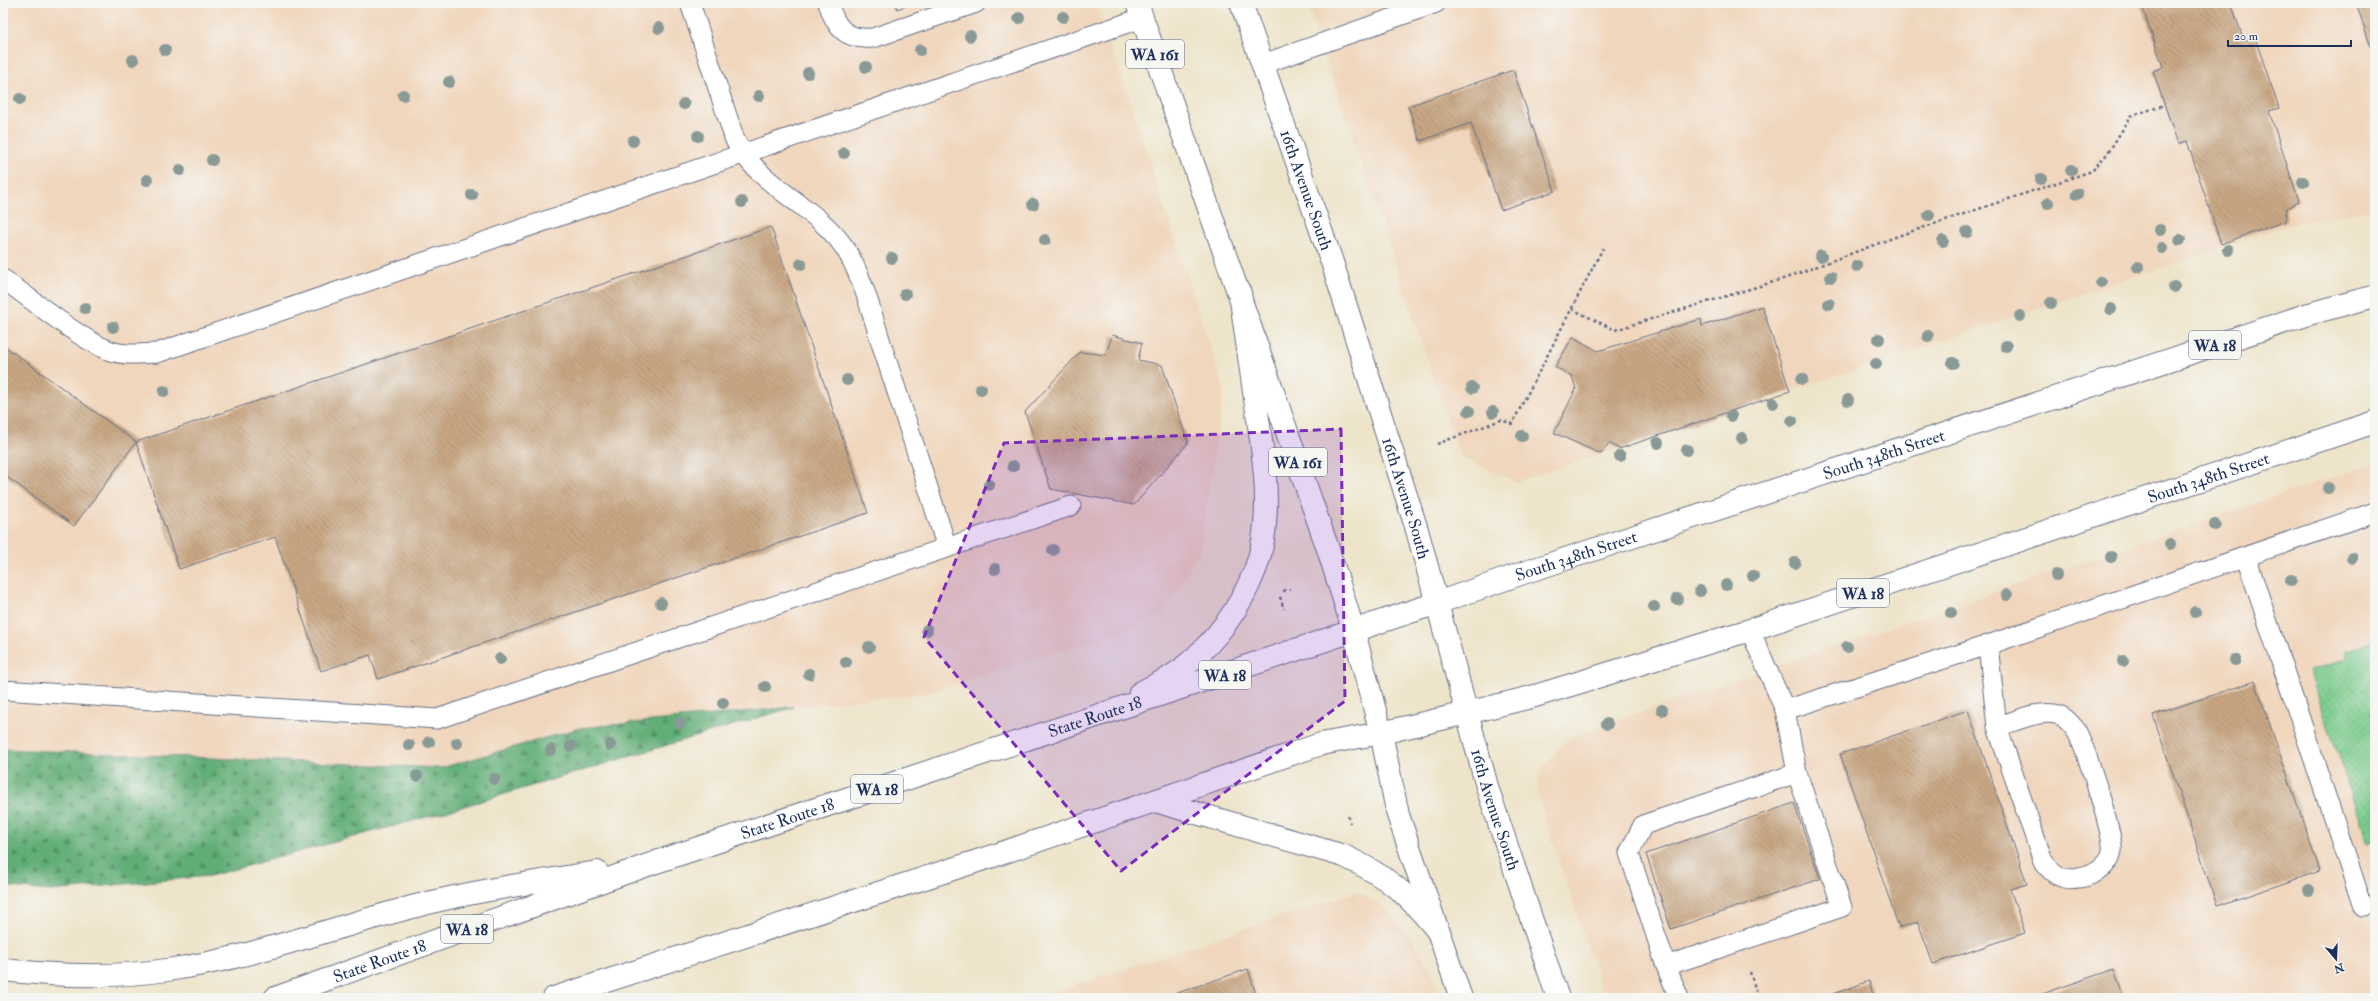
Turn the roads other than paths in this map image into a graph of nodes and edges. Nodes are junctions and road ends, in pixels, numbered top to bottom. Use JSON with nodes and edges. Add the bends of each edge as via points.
{"nodes":[{"id":1,"x":690,"y":3,"type":"edge"},
{"id":2,"x":828,"y":3,"type":"edge"},
{"id":3,"x":976,"y":3,"type":"edge"},
{"id":4,"x":1241,"y":3,"type":"edge"},
{"id":5,"x":1436,"y":3,"type":"edge"},
{"id":6,"x":1139,"y":10,"type":"edge"},
{"id":7,"x":1264,"y":64,"type":"junction"},
{"id":8,"x":742,"y":153,"type":"junction"},
{"id":9,"x":3,"y":279,"type":"edge"},
{"id":10,"x":1240,"y":293,"type":"junction"},
{"id":11,"x":2375,"y":296,"type":"edge"},
{"id":12,"x":2375,"y":422,"type":"edge"},
{"id":13,"x":1071,"y":506,"type":"dead end"},
{"id":14,"x":2375,"y":512,"type":"edge"},
{"id":15,"x":947,"y":548,"type":"junction"},
{"id":16,"x":2246,"y":557,"type":"junction"},
{"id":17,"x":1437,"y":603,"type":"junction"},
{"id":18,"x":1395,"y":618,"type":"joint"},
{"id":19,"x":1750,"y":630,"type":"junction"},
{"id":20,"x":1354,"y":632,"type":"junction"},
{"id":21,"x":1988,"y":645,"type":"junction"},
{"id":22,"x":3,"y":690,"type":"edge"},
{"id":23,"x":1785,"y":710,"type":"junction"},
{"id":24,"x":1467,"y":713,"type":"junction"},
{"id":25,"x":1096,"y":718,"type":"junction"},
{"id":26,"x":1997,"y":727,"type":"junction"},
{"id":27,"x":1381,"y":733,"type":"junction"},
{"id":28,"x":1797,"y":773,"type":"junction"},
{"id":29,"x":1154,"y":801,"type":"junction"},
{"id":30,"x":659,"y":861,"type":"junction"},
{"id":31,"x":2363,"y":907,"type":"dead end"},
{"id":32,"x":1440,"y":934,"type":"junction"},
{"id":33,"x":1666,"y":966,"type":"junction"},
{"id":34,"x":3,"y":970,"type":"edge"},
{"id":35,"x":275,"y":998,"type":"edge"},
{"id":36,"x":554,"y":998,"type":"edge"},
{"id":37,"x":1461,"y":998,"type":"edge"},
{"id":38,"x":1558,"y":998,"type":"edge"},
{"id":39,"x":1679,"y":998,"type":"edge"}],
"edges":[{"from":1,"to":8,"type":"lane","via":[[735,140]]},
{"from":2,"to":3,"type":"lane","via":[[836,24],[846,34],[861,39],[873,38]]},
{"from":4,"to":7,"type":"main road","name":"16th Avenue South"},
{"from":5,"to":7,"type":"lane"},
{"from":6,"to":8,"type":"lane"},
{"from":6,"to":10,"type":"main road","number":"WA 161"},
{"from":7,"to":17,"type":"main road","name":"16th Avenue South","via":[[1335,270],[1417,530]]},
{"from":8,"to":9,"type":"lane","via":[[157,352],[133,355],[109,350],[83,335]]},
{"from":8,"to":15,"type":"lane","via":[[758,171],[827,228],[845,248],[864,290]]},
{"from":10,"to":20,"type":"main road","number":"WA 161"},
{"from":10,"to":25,"type":"main road","via":[[1264,466],[1265,506],[1262,544],[1256,569],[1241,602],[1216,637],[1183,668]]},
{"from":11,"to":17,"type":"main road","name":"South 348th Street","number":"WA 18","via":[[2309,314]]},
{"from":12,"to":19,"type":"main road","name":"South 348th Street","number":"WA 18"},
{"from":13,"to":15,"type":"lane"},
{"from":14,"to":16,"type":"lane"},
{"from":15,"to":22,"type":"lane","via":[[437,719]]},
{"from":16,"to":21,"type":"lane"},
{"from":16,"to":31,"type":"lane"},
{"from":17,"to":18,"type":"main road","name":"South 348th Street","number":"WA 18"},
{"from":17,"to":24,"type":"main road","name":"16th Avenue South"},
{"from":18,"to":20,"type":"main road","name":"State Route 18","number":"WA 18"},
{"from":19,"to":23,"type":"lane"},
{"from":19,"to":24,"type":"main road","name":"South 348th Street","number":"WA 18","via":[[1535,696]]},
{"from":20,"to":25,"type":"main road","name":"State Route 18","number":"WA 18"},
{"from":20,"to":27,"type":"main road","number":"WA 161"},
{"from":21,"to":23,"type":"lane"},
{"from":21,"to":26,"type":"lane"},
{"from":23,"to":28,"type":"lane"},
{"from":24,"to":27,"type":"main road","name":"South 348th Street","number":"WA 18"},
{"from":24,"to":38,"type":"main road","name":"16th Avenue South","via":[[1494,806]]},
{"from":25,"to":30,"type":"main road","name":"State Route 18","number":"WA 18"},
{"from":26,"to":26,"type":"lane","via":[[2043,861],[2054,874],[2065,878],[2081,878],[2099,870],[2110,858],[2112,844],[2109,827],[2076,730],[2061,716],[2044,713]]},
{"from":27,"to":29,"type":"main road","number":"WA 18","via":[[1321,744]]},
{"from":27,"to":32,"type":"main road","via":[[1398,814]]},
{"from":28,"to":33,"type":"lane","via":[[1643,825],[1629,853]]},
{"from":28,"to":33,"type":"lane","via":[[1842,907]]},
{"from":29,"to":32,"type":"main road","via":[[1344,856],[1372,869],[1416,903]]},
{"from":29,"to":36,"type":"main road","number":"WA 18","via":[[999,854]]},
{"from":30,"to":34,"type":"main road","via":[[421,904],[232,958],[166,970],[105,975],[51,975]]},
{"from":30,"to":35,"type":"main road","name":"State Route 18","number":"WA 18"},
{"from":32,"to":37,"type":"main road"},
{"from":33,"to":39,"type":"lane"}]}
